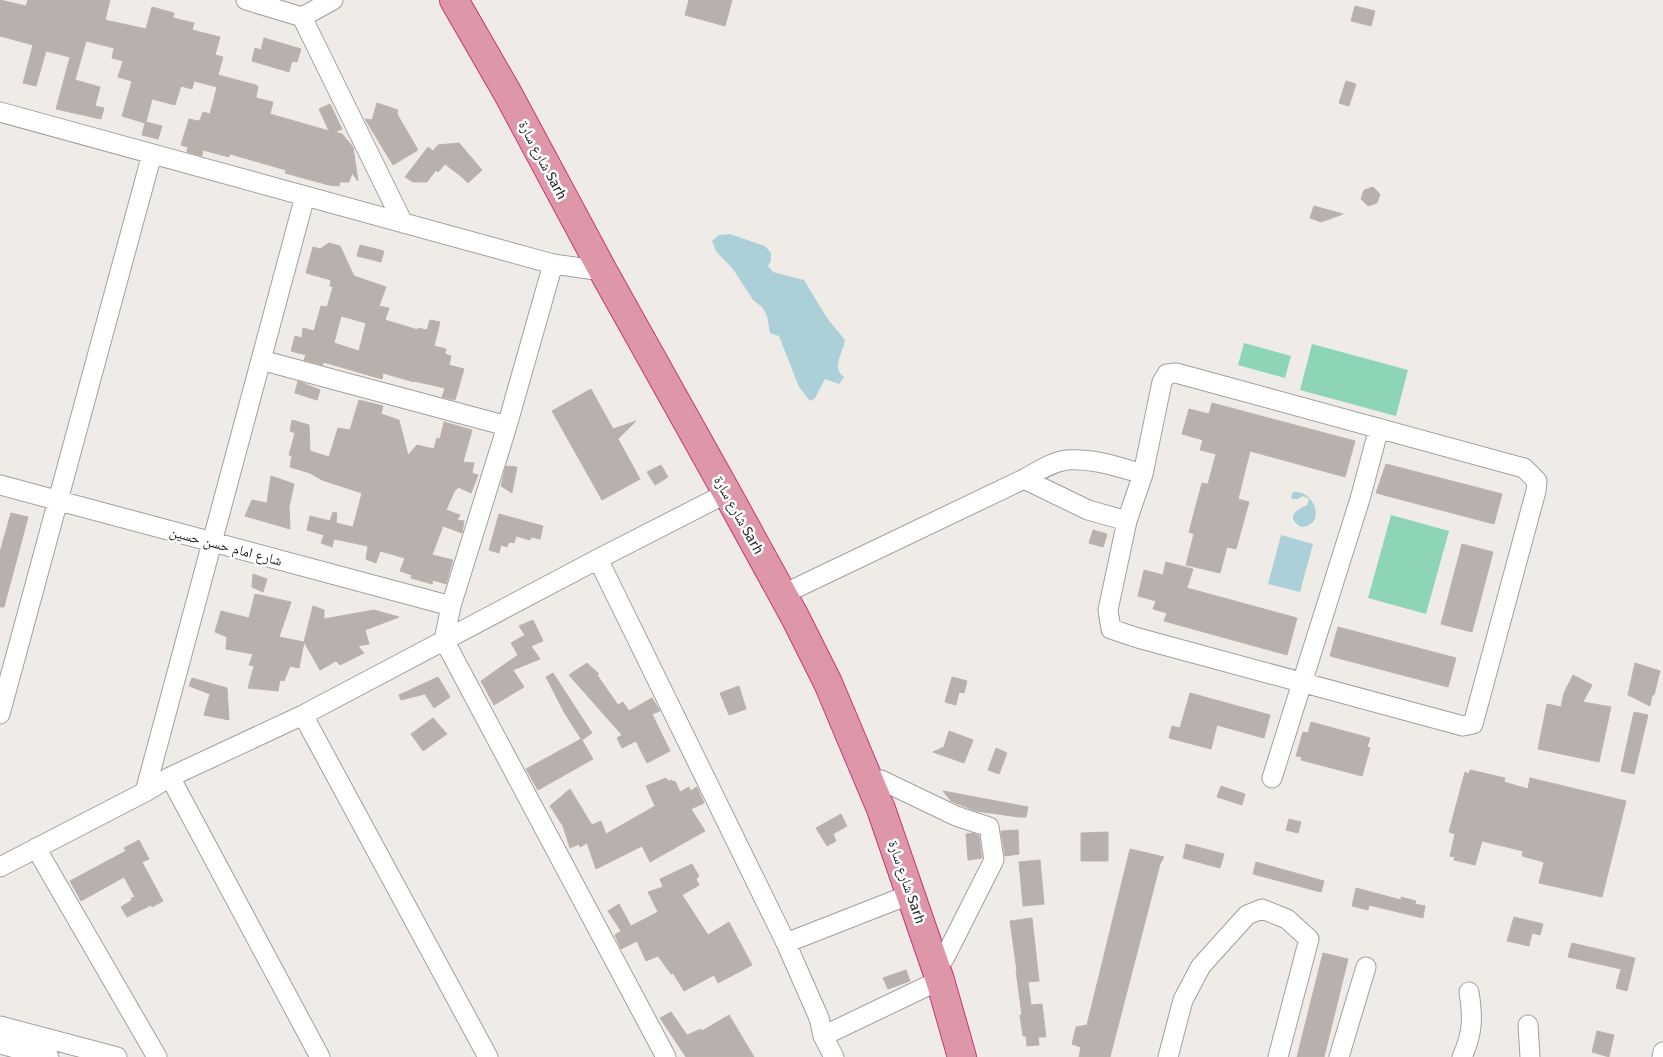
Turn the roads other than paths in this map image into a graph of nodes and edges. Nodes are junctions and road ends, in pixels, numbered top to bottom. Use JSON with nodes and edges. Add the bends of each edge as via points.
{"nodes":[{"id":1,"x":246,"y":0,"type":"edge"},
{"id":2,"x":333,"y":0,"type":"edge"},
{"id":3,"x":454,"y":0,"type":"edge"},
{"id":4,"x":470,"y":0,"type":"edge"},
{"id":5,"x":302,"y":18,"type":"junction"},
{"id":6,"x":0,"y":112,"type":"edge"},
{"id":7,"x":152,"y":154,"type":"junction"},
{"id":8,"x":305,"y":196,"type":"junction"},
{"id":9,"x":402,"y":223,"type":"junction"},
{"id":10,"x":553,"y":264,"type":"junction"},
{"id":11,"x":603,"y":271,"type":"junction"},
{"id":12,"x":261,"y":360,"type":"junction"},
{"id":13,"x":507,"y":426,"type":"junction"},
{"id":14,"x":1379,"y":428,"type":"junction"},
{"id":15,"x":1143,"y":474,"type":"junction"},
{"id":16,"x":1024,"y":479,"type":"junction"},
{"id":17,"x":0,"y":484,"type":"edge"},
{"id":18,"x":727,"y":493,"type":"junction"},
{"id":19,"x":57,"y":500,"type":"junction"},
{"id":20,"x":1126,"y":521,"type":"junction"},
{"id":21,"x":211,"y":543,"type":"junction"},
{"id":22,"x":598,"y":559,"type":"junction"},
{"id":23,"x":794,"y":589,"type":"junction"},
{"id":24,"x":451,"y":606,"type":"junction"},
{"id":25,"x":444,"y":640,"type":"junction"},
{"id":26,"x":6,"y":669,"type":"edge"},
{"id":27,"x":1302,"y":682,"type":"junction"},
{"id":28,"x":0,"y":714,"type":"edge"},
{"id":29,"x":304,"y":715,"type":"junction"},
{"id":30,"x":170,"y":777,"type":"junction"},
{"id":31,"x":1272,"y":778,"type":"dead end"},
{"id":32,"x":881,"y":780,"type":"junction"},
{"id":33,"x":145,"y":792,"type":"junction"},
{"id":34,"x":36,"y":848,"type":"junction"},
{"id":35,"x":0,"y":867,"type":"edge"},
{"id":36,"x":911,"y":894,"type":"junction"},
{"id":37,"x":786,"y":943,"type":"junction"},
{"id":38,"x":1366,"y":967,"type":"dead end"},
{"id":39,"x":942,"y":970,"type":"junction"},
{"id":40,"x":1469,"y":992,"type":"dead end"},
{"id":41,"x":1528,"y":1025,"type":"dead end"},
{"id":42,"x":0,"y":1026,"type":"edge"},
{"id":43,"x":823,"y":1036,"type":"junction"},
{"id":44,"x":0,"y":1044,"type":"edge"},
{"id":45,"x":1663,"y":1052,"type":"edge"},
{"id":46,"x":49,"y":1057,"type":"edge"},
{"id":47,"x":118,"y":1057,"type":"edge"},
{"id":48,"x":157,"y":1057,"type":"edge"},
{"id":49,"x":320,"y":1057,"type":"edge"},
{"id":50,"x":488,"y":1057,"type":"edge"},
{"id":51,"x":666,"y":1057,"type":"edge"},
{"id":52,"x":834,"y":1057,"type":"edge"},
{"id":53,"x":962,"y":1057,"type":"edge"},
{"id":54,"x":970,"y":1057,"type":"edge"},
{"id":55,"x":1168,"y":1057,"type":"edge"},
{"id":56,"x":1278,"y":1057,"type":"edge"},
{"id":57,"x":1339,"y":1057,"type":"edge"},
{"id":58,"x":1462,"y":1057,"type":"edge"},
{"id":59,"x":1530,"y":1057,"type":"edge"},
{"id":60,"x":1662,"y":1057,"type":"edge"}],
"edges":[{"from":1,"to":5,"type":"street"},
{"from":2,"to":5,"type":"street"},
{"from":3,"to":11,"type":"highway","name":"شارع سارة Sarh"},
{"from":4,"to":23,"type":"highway","name":"شارع سارة Sarh","via":[[742,486]]},
{"from":5,"to":9,"type":"street"},
{"from":6,"to":7,"type":"street"},
{"from":7,"to":8,"type":"street"},
{"from":7,"to":19,"type":"street"},
{"from":8,"to":9,"type":"street"},
{"from":8,"to":12,"type":"street"},
{"from":9,"to":10,"type":"street"},
{"from":10,"to":11,"type":"street"},
{"from":10,"to":13,"type":"street"},
{"from":11,"to":18,"type":"highway","name":"شارع سارة Sarh"},
{"from":12,"to":13,"type":"street"},
{"from":12,"to":21,"type":"street"},
{"from":13,"to":24,"type":"street"},
{"from":14,"to":15,"type":"street","via":[[1176,373],[1167,374],[1162,382]]},
{"from":14,"to":27,"type":"street"},
{"from":14,"to":27,"type":"street","via":[[1524,468],[1537,480],[1473,724],[1463,726]]},
{"from":15,"to":16,"type":"street","via":[[1098,461],[1066,460]]},
{"from":15,"to":20,"type":"street"},
{"from":16,"to":20,"type":"street","via":[[1088,510]]},
{"from":16,"to":23,"type":"street"},
{"from":17,"to":19,"type":"street","name":"شارع امام حسن حسين"},
{"from":18,"to":22,"type":"street"},
{"from":18,"to":36,"type":"highway","name":"شارع سارة Sarh","via":[[828,682],[881,809]]},
{"from":19,"to":21,"type":"street","name":"شارع امام حسن حسين"},
{"from":19,"to":26,"type":"street"},
{"from":20,"to":27,"type":"street","via":[[1108,610],[1111,629]]},
{"from":21,"to":24,"type":"street","name":"شارع امام حسن حسين"},
{"from":21,"to":33,"type":"street"},
{"from":22,"to":25,"type":"street"},
{"from":22,"to":37,"type":"street"},
{"from":23,"to":32,"type":"highway","name":"شارع سارة Sarh","via":[[840,682]]},
{"from":24,"to":25,"type":"street"},
{"from":25,"to":29,"type":"street"},
{"from":25,"to":51,"type":"street"},
{"from":26,"to":28,"type":"street"},
{"from":27,"to":31,"type":"street"},
{"from":29,"to":30,"type":"street"},
{"from":29,"to":50,"type":"street"},
{"from":30,"to":33,"type":"street"},
{"from":30,"to":49,"type":"street"},
{"from":32,"to":39,"type":"highway","name":"شارع سارة Sarh"},
{"from":32,"to":39,"type":"street","via":[[989,828],[994,860]]},
{"from":33,"to":34,"type":"street"},
{"from":34,"to":35,"type":"street"},
{"from":34,"to":48,"type":"street"},
{"from":36,"to":37,"type":"street"},
{"from":36,"to":39,"type":"highway","name":"شارع سارة Sarh"},
{"from":37,"to":43,"type":"street","via":[[819,1018]]},
{"from":38,"to":57,"type":"street"},
{"from":39,"to":43,"type":"street"},
{"from":39,"to":53,"type":"highway","name":"شارع سارة Sarh"},
{"from":39,"to":54,"type":"highway","name":"شارع سارة Sarh"},
{"from":40,"to":58,"type":"street","via":[[1472,1023],[1470,1041]]},
{"from":41,"to":59,"type":"street"},
{"from":42,"to":47,"type":"street"},
{"from":43,"to":52,"type":"street"},
{"from":44,"to":46,"type":"street"},
{"from":45,"to":60,"type":"street"},
{"from":55,"to":56,"type":"street","via":[[1183,1000],[1201,966],[1247,915],[1262,910],[1287,918],[1309,939]]}]}
